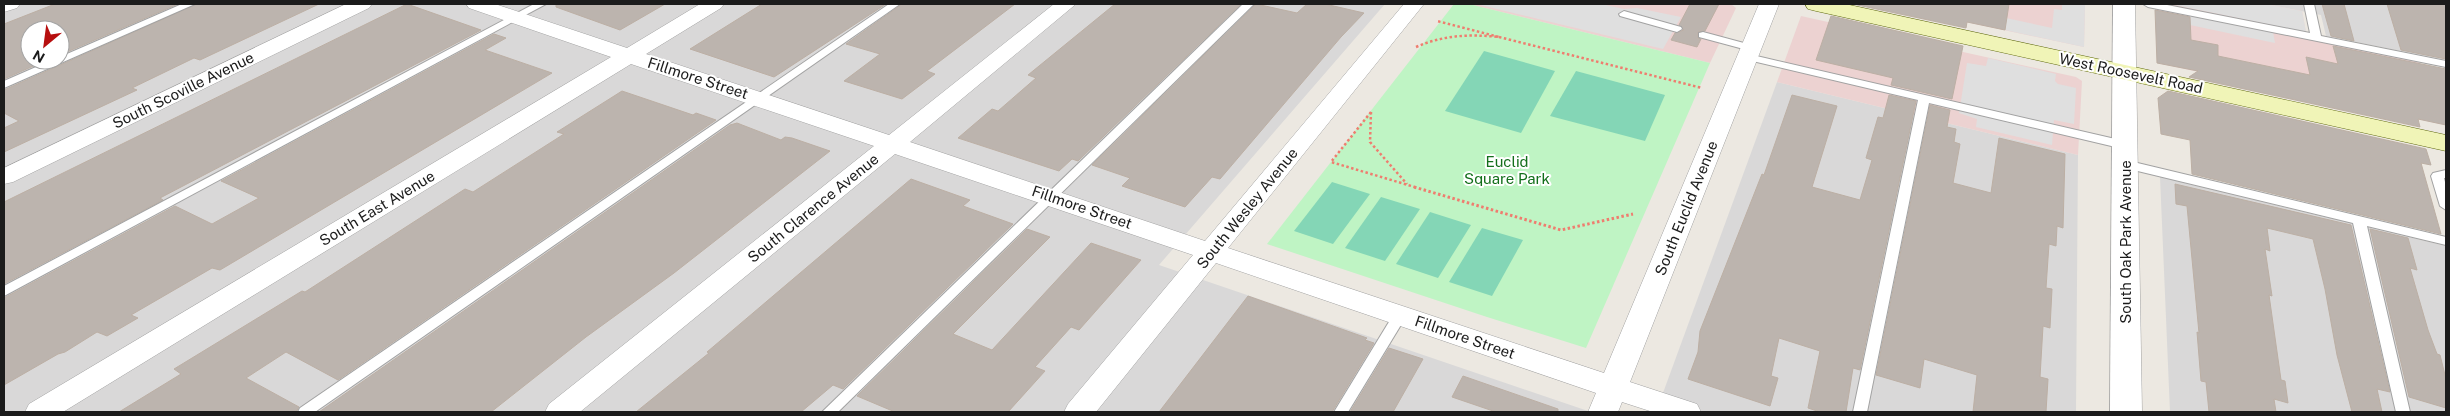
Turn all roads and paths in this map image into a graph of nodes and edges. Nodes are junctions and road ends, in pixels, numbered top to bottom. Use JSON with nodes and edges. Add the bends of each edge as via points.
{"nodes":[{"id":1,"x":10,"y":4,"type":"edge"},
{"id":2,"x":190,"y":4,"type":"edge"},
{"id":3,"x":362,"y":4,"type":"edge"},
{"id":4,"x":476,"y":4,"type":"edge"},
{"id":5,"x":541,"y":4,"type":"edge"},
{"id":6,"x":714,"y":4,"type":"edge"},
{"id":7,"x":895,"y":4,"type":"edge"},
{"id":8,"x":1066,"y":4,"type":"edge"},
{"id":9,"x":1249,"y":4,"type":"edge"},
{"id":10,"x":1414,"y":4,"type":"edge"},
{"id":11,"x":1769,"y":4,"type":"edge"},
{"id":12,"x":1816,"y":4,"type":"edge"},
{"id":13,"x":2124,"y":4,"type":"edge"},
{"id":14,"x":2148,"y":4,"type":"edge"},
{"id":15,"x":2309,"y":4,"type":"edge"},
{"id":16,"x":4,"y":6,"type":"edge"},
{"id":17,"x":1624,"y":14,"type":"dead end"},
{"id":18,"x":516,"y":17,"type":"junction"},
{"id":19,"x":1437,"y":21,"type":"dead end"},
{"id":20,"x":1677,"y":29,"type":"dead end"},
{"id":21,"x":1703,"y":35,"type":"dead end"},
{"id":22,"x":1499,"y":37,"type":"junction"},
{"id":23,"x":2316,"y":38,"type":"junction"},
{"id":24,"x":1416,"y":48,"type":"dead end"},
{"id":25,"x":1749,"y":52,"type":"junction"},
{"id":26,"x":630,"y":55,"type":"junction"},
{"id":27,"x":2446,"y":64,"type":"edge"},
{"id":28,"x":2124,"y":72,"type":"junction"},
{"id":29,"x":4,"y":86,"type":"edge"},
{"id":30,"x":1702,"y":88,"type":"dead end"},
{"id":31,"x":759,"y":98,"type":"junction"},
{"id":32,"x":1924,"y":98,"type":"junction"},
{"id":33,"x":894,"y":143,"type":"junction"},
{"id":34,"x":2446,"y":143,"type":"edge"},
{"id":35,"x":2124,"y":154,"type":"junction"},
{"id":36,"x":2446,"y":174,"type":"edge"},
{"id":37,"x":4,"y":177,"type":"edge"},
{"id":38,"x":1408,"y":184,"type":"junction"},
{"id":39,"x":1051,"y":196,"type":"junction"},
{"id":40,"x":2446,"y":206,"type":"edge"},
{"id":41,"x":1633,"y":214,"type":"dead end"},
{"id":42,"x":2359,"y":220,"type":"junction"},
{"id":43,"x":2446,"y":241,"type":"edge"},
{"id":44,"x":1212,"y":251,"type":"junction"},
{"id":45,"x":4,"y":292,"type":"edge"},
{"id":46,"x":1400,"y":315,"type":"junction"},
{"id":47,"x":1608,"y":400,"type":"edge"},
{"id":48,"x":40,"y":412,"type":"edge"},
{"id":49,"x":305,"y":412,"type":"edge"},
{"id":50,"x":560,"y":412,"type":"edge"},
{"id":51,"x":830,"y":412,"type":"edge"},
{"id":52,"x":1079,"y":412,"type":"edge"},
{"id":53,"x":1341,"y":412,"type":"edge"},
{"id":54,"x":1686,"y":412,"type":"edge"},
{"id":55,"x":1860,"y":412,"type":"edge"},
{"id":56,"x":2126,"y":412,"type":"edge"},
{"id":57,"x":2403,"y":412,"type":"edge"}],
"edges":[{"from":1,"to":16,"type":"street"},
{"from":2,"to":29,"type":"lane"},
{"from":3,"to":37,"type":"street","name":"South Scoville Avenue"},
{"from":4,"to":18,"type":"street","name":"Fillmore Street"},
{"from":5,"to":18,"type":"lane"},
{"from":6,"to":26,"type":"street","name":"South East Avenue"},
{"from":7,"to":31,"type":"lane"},
{"from":8,"to":33,"type":"street","name":"South Clarence Avenue"},
{"from":9,"to":39,"type":"lane"},
{"from":10,"to":44,"type":"street","name":"South Wesley Avenue"},
{"from":11,"to":25,"type":"street","name":"South Euclid Avenue"},
{"from":12,"to":28,"type":"main road","name":"West Roosevelt Road"},
{"from":13,"to":28,"type":"street","name":"South Oak Park Avenue"},
{"from":14,"to":23,"type":"lane"},
{"from":15,"to":23,"type":"lane"},
{"from":17,"to":20,"type":"lane"},
{"from":18,"to":26,"type":"street","name":"Fillmore Street"},
{"from":18,"to":45,"type":"lane"},
{"from":19,"to":22,"type":"path"},
{"from":21,"to":25,"type":"lane"},
{"from":22,"to":24,"type":"path","via":[[1460,34],[1442,37]]},
{"from":22,"to":30,"type":"path"},
{"from":23,"to":27,"type":"lane"},
{"from":25,"to":32,"type":"lane"},
{"from":25,"to":47,"type":"street","name":"South Euclid Avenue"},
{"from":26,"to":31,"type":"street","name":"Fillmore Street"},
{"from":26,"to":48,"type":"street","name":"South East Avenue"},
{"from":28,"to":34,"type":"main road","name":"West Roosevelt Road"},
{"from":28,"to":35,"type":"street","name":"South Oak Park Avenue"},
{"from":31,"to":33,"type":"street","name":"Fillmore Street"},
{"from":31,"to":49,"type":"lane"},
{"from":32,"to":35,"type":"lane"},
{"from":32,"to":55,"type":"lane"},
{"from":33,"to":39,"type":"street","name":"Fillmore Street"},
{"from":33,"to":50,"type":"street","name":"South Clarence Avenue"},
{"from":35,"to":42,"type":"lane"},
{"from":35,"to":56,"type":"street","name":"South Oak Park Avenue"},
{"from":36,"to":40,"type":"lane","via":[[2437,176]]},
{"from":38,"to":38,"type":"path","via":[[1331,162],[1370,112],[1370,142]]},
{"from":38,"to":41,"type":"path","via":[[1561,230]]},
{"from":39,"to":44,"type":"street","name":"Fillmore Street"},
{"from":39,"to":51,"type":"lane"},
{"from":42,"to":43,"type":"lane"},
{"from":42,"to":57,"type":"lane"},
{"from":44,"to":46,"type":"street","name":"Fillmore Street"},
{"from":44,"to":52,"type":"street","name":"South Wesley Avenue"},
{"from":46,"to":47,"type":"street","name":"Fillmore Street"},
{"from":46,"to":53,"type":"lane"},
{"from":47,"to":54,"type":"street","name":"Fillmore Street"}]}
